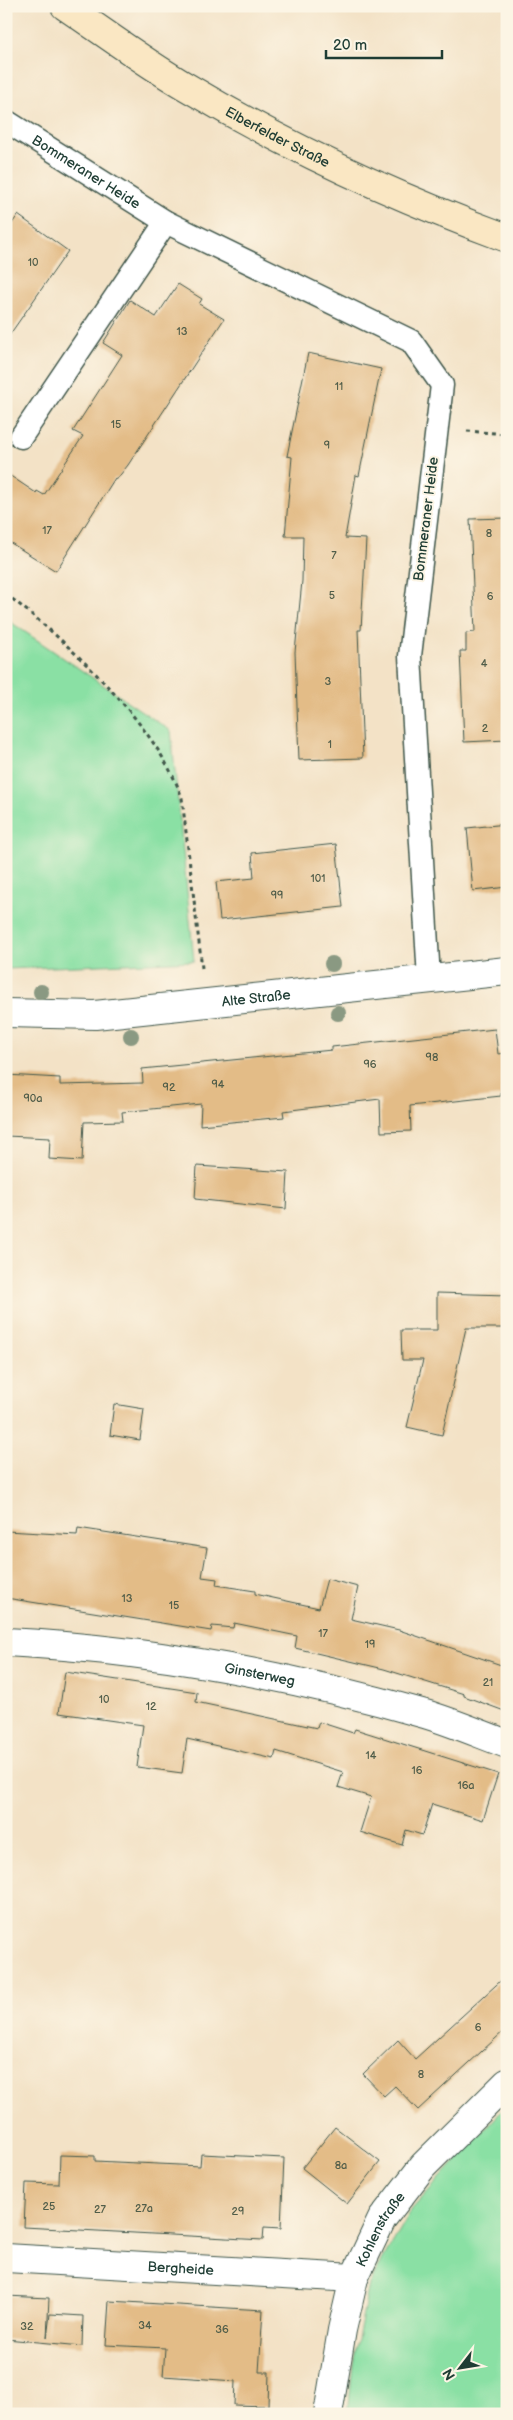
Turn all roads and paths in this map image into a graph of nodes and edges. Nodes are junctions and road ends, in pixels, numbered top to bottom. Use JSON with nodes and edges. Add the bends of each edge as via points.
{"nodes":[{"id":1,"x":66,"y":6,"type":"edge"},
{"id":2,"x":6,"y":122,"type":"edge"},
{"id":3,"x":166,"y":222,"type":"junction"},
{"id":4,"x":507,"y":238,"type":"edge"},
{"id":5,"x":436,"y":429,"type":"junction"},
{"id":6,"x":507,"y":434,"type":"edge"},
{"id":7,"x":21,"y":437,"type":"dead end"},
{"id":8,"x":6,"y":594,"type":"edge"},
{"id":9,"x":507,"y":971,"type":"edge"},
{"id":10,"x":429,"y":980,"type":"junction"},
{"id":11,"x":205,"y":1003,"type":"junction"},
{"id":12,"x":6,"y":1013,"type":"edge"},
{"id":13,"x":6,"y":1642,"type":"edge"},
{"id":14,"x":507,"y":1744,"type":"edge"},
{"id":15,"x":507,"y":2083,"type":"edge"},
{"id":16,"x":6,"y":2258,"type":"edge"},
{"id":17,"x":354,"y":2278,"type":"junction"},
{"id":18,"x":328,"y":2414,"type":"edge"}],
"edges":[{"from":1,"to":4,"type":"main road","name":"Elberfelder Straße","via":[[185,86],[297,147],[382,188]]},
{"from":2,"to":3,"type":"lane","name":"Bommeraner Heide"},
{"from":3,"to":5,"type":"lane","name":"Bommeraner Heide","via":[[411,341],[442,385]]},
{"from":3,"to":7,"type":"lane"},
{"from":5,"to":6,"type":"path"},
{"from":5,"to":10,"type":"lane","name":"Bommeraner Heide","via":[[410,656]]},
{"from":8,"to":11,"type":"path","via":[[38,618],[115,693],[175,775],[182,798]]},
{"from":9,"to":10,"type":"street","name":"Alte Straße"},
{"from":10,"to":11,"type":"street","name":"Alte Straße"},
{"from":11,"to":12,"type":"street","name":"Alte Straße","via":[[95,1015]]},
{"from":13,"to":14,"type":"street","name":"Ginsterweg","via":[[172,1658],[291,1682],[426,1714]]},
{"from":15,"to":17,"type":"street","name":"Kohlenstraße","via":[[400,2192],[382,2219]]},
{"from":16,"to":17,"type":"street","name":"Bergheide"},
{"from":17,"to":18,"type":"street","name":"Kohlenstraße"}]}
